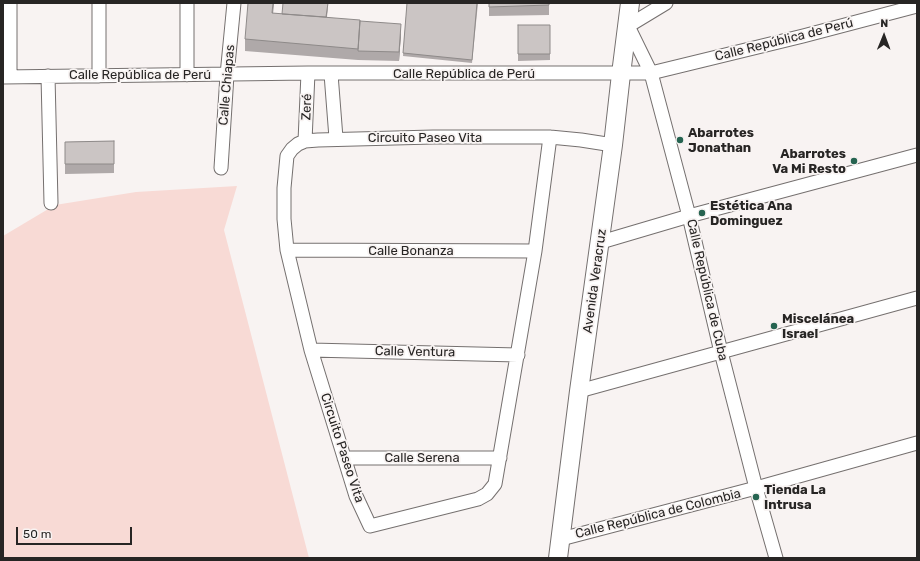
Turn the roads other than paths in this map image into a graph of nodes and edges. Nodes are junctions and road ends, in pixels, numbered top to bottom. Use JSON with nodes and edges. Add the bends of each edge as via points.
{"nodes":[{"id":1,"x":10,"y":3,"type":"edge"},
{"id":2,"x":98,"y":3,"type":"edge"},
{"id":3,"x":187,"y":3,"type":"edge"},
{"id":4,"x":234,"y":3,"type":"edge"},
{"id":5,"x":630,"y":3,"type":"edge"},
{"id":6,"x":666,"y":3,"type":"edge"},
{"id":7,"x":917,"y":6,"type":"edge"},
{"id":8,"x":628,"y":26,"type":"junction"},
{"id":9,"x":308,"y":73,"type":"junction"},
{"id":10,"x":651,"y":73,"type":"junction"},
{"id":11,"x":331,"y":74,"type":"junction"},
{"id":12,"x":621,"y":74,"type":"junction"},
{"id":13,"x":187,"y":75,"type":"junction"},
{"id":14,"x":227,"y":75,"type":"junction"},
{"id":15,"x":7,"y":76,"type":"edge"},
{"id":16,"x":48,"y":76,"type":"junction"},
{"id":17,"x":100,"y":76,"type":"junction"},
{"id":18,"x":550,"y":137,"type":"junction"},
{"id":19,"x":336,"y":138,"type":"junction"},
{"id":20,"x":305,"y":141,"type":"junction"},
{"id":21,"x":613,"y":146,"type":"junction"},
{"id":22,"x":917,"y":155,"type":"edge"},
{"id":23,"x":221,"y":168,"type":"dead end"},
{"id":24,"x":51,"y":203,"type":"dead end"},
{"id":25,"x":689,"y":216,"type":"junction"},
{"id":26,"x":601,"y":242,"type":"junction"},
{"id":27,"x":287,"y":250,"type":"junction"},
{"id":28,"x":535,"y":251,"type":"junction"},
{"id":29,"x":917,"y":298,"type":"edge"},
{"id":30,"x":311,"y":350,"type":"junction"},
{"id":31,"x":721,"y":352,"type":"junction"},
{"id":32,"x":518,"y":355,"type":"junction"},
{"id":33,"x":579,"y":391,"type":"junction"},
{"id":34,"x":917,"y":443,"type":"edge"},
{"id":35,"x":344,"y":458,"type":"junction"},
{"id":36,"x":500,"y":458,"type":"junction"},
{"id":37,"x":756,"y":488,"type":"junction"},
{"id":38,"x":557,"y":553,"type":"edge"},
{"id":39,"x":776,"y":558,"type":"edge"}],
"edges":[{"from":1,"to":15,"type":"street"},
{"from":2,"to":17,"type":"street"},
{"from":3,"to":13,"type":"street"},
{"from":4,"to":14,"type":"street","name":"Calle Chiapas"},
{"from":5,"to":8,"type":"street","name":"Avenida Veracruz"},
{"from":6,"to":8,"type":"street"},
{"from":7,"to":10,"type":"street","name":"Calle República de Perú"},
{"from":8,"to":10,"type":"street","name":"Calle República de Cuba"},
{"from":8,"to":12,"type":"street","name":"Avenida Veracruz"},
{"from":9,"to":11,"type":"street","name":"Calle República de Perú"},
{"from":9,"to":14,"type":"street","name":"Calle República de Perú"},
{"from":9,"to":20,"type":"street","name":"Zeré"},
{"from":10,"to":12,"type":"street","name":"Calle República de Perú"},
{"from":10,"to":25,"type":"street","name":"Calle República de Cuba"},
{"from":11,"to":12,"type":"street","name":"Calle República de Perú"},
{"from":11,"to":19,"type":"street","name":"Zeré"},
{"from":12,"to":21,"type":"street","name":"Avenida Veracruz"},
{"from":13,"to":14,"type":"street","name":"Calle República de Perú"},
{"from":13,"to":17,"type":"street","name":"Calle República de Perú"},
{"from":14,"to":23,"type":"street","name":"Calle Chiapas"},
{"from":15,"to":16,"type":"street","name":"Calle República de Perú"},
{"from":16,"to":17,"type":"street","name":"Calle República de Perú"},
{"from":16,"to":24,"type":"street"},
{"from":18,"to":19,"type":"street","name":"Circuito Paseo Vita"},
{"from":18,"to":21,"type":"street","name":"Circuito Paseo Vita"},
{"from":18,"to":28,"type":"street","name":"Circuito Paseo Vita"},
{"from":19,"to":20,"type":"street","name":"Circuito Paseo Vita"},
{"from":20,"to":27,"type":"street","name":"Circuito Paseo Vita","via":[[292,149],[287,156],[284,211]]},
{"from":21,"to":26,"type":"street","name":"Avenida Veracruz"},
{"from":22,"to":25,"type":"street"},
{"from":25,"to":26,"type":"street"},
{"from":25,"to":31,"type":"street","name":"Calle República de Cuba"},
{"from":26,"to":33,"type":"street","name":"Avenida Veracruz"},
{"from":27,"to":28,"type":"street","name":"Calle Bonanza"},
{"from":27,"to":30,"type":"street","name":"Circuito Paseo Vita"},
{"from":28,"to":32,"type":"street","name":"Circuito Paseo Vita"},
{"from":29,"to":31,"type":"street"},
{"from":30,"to":32,"type":"street","name":"Calle Ventura"},
{"from":30,"to":35,"type":"street","name":"Circuito Paseo Vita"},
{"from":31,"to":33,"type":"street"},
{"from":31,"to":37,"type":"street","name":"Calle República de Cuba"},
{"from":32,"to":36,"type":"street","name":"Circuito Paseo Vita"},
{"from":33,"to":38,"type":"street","name":"Avenida Veracruz"},
{"from":34,"to":37,"type":"street","name":"Calle República de Colombia"},
{"from":35,"to":36,"type":"street","name":"Calle Serena"},
{"from":35,"to":36,"type":"street","name":"Circuito Paseo Vita","via":[[356,496],[370,526],[478,499],[487,494],[495,484]]},
{"from":37,"to":38,"type":"street","name":"Calle República de Colombia"},
{"from":37,"to":39,"type":"street","name":"Calle República de Cuba"}]}
